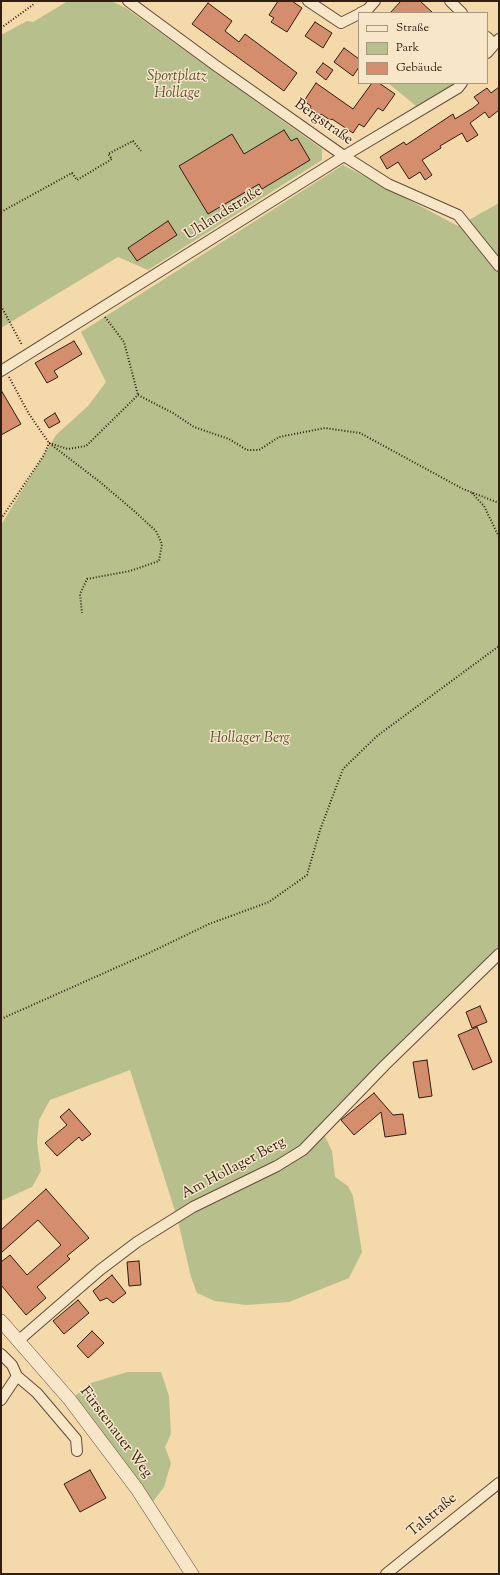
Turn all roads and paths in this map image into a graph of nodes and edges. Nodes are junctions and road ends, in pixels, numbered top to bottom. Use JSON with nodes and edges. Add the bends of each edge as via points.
{"nodes":[{"id":1,"x":128,"y":1,"type":"edge"},
{"id":2,"x":308,"y":1,"type":"edge"},
{"id":3,"x":375,"y":1,"type":"edge"},
{"id":4,"x":450,"y":1,"type":"edge"},
{"id":5,"x":34,"y":4,"type":"dead end"},
{"id":6,"x":362,"y":12,"type":"edge"},
{"id":7,"x":461,"y":12,"type":"edge"},
{"id":8,"x":358,"y":14,"type":"edge"},
{"id":9,"x":1,"y":28,"type":"edge"},
{"id":10,"x":493,"y":40,"type":"edge"},
{"id":11,"x":488,"y":51,"type":"edge"},
{"id":12,"x":461,"y":84,"type":"edge"},
{"id":13,"x":141,"y":151,"type":"dead end"},
{"id":14,"x":344,"y":156,"type":"junction"},
{"id":15,"x":1,"y":212,"type":"edge"},
{"id":16,"x":499,"y":266,"type":"edge"},
{"id":17,"x":1,"y":306,"type":"edge"},
{"id":18,"x":100,"y":309,"type":"junction"},
{"id":19,"x":27,"y":354,"type":"junction"},
{"id":20,"x":2,"y":370,"type":"edge"},
{"id":21,"x":138,"y":395,"type":"junction"},
{"id":22,"x":49,"y":443,"type":"junction"},
{"id":23,"x":471,"y":492,"type":"junction"},
{"id":24,"x":499,"y":503,"type":"edge"},
{"id":25,"x":1,"y":519,"type":"edge"},
{"id":26,"x":499,"y":537,"type":"edge"},
{"id":27,"x":82,"y":613,"type":"dead end"},
{"id":28,"x":499,"y":646,"type":"edge"},
{"id":29,"x":499,"y":954,"type":"edge"},
{"id":30,"x":1,"y":1019,"type":"edge"},
{"id":31,"x":1,"y":1321,"type":"edge"},
{"id":32,"x":18,"y":1341,"type":"junction"},
{"id":33,"x":1,"y":1354,"type":"edge"},
{"id":34,"x":17,"y":1376,"type":"junction"},
{"id":35,"x":1,"y":1400,"type":"edge"},
{"id":36,"x":77,"y":1451,"type":"dead end"},
{"id":37,"x":499,"y":1483,"type":"edge"},
{"id":38,"x":192,"y":1574,"type":"edge"},
{"id":39,"x":386,"y":1574,"type":"edge"}],
"edges":[{"from":1,"to":14,"type":"street","name":"Bergstraße"},
{"from":2,"to":8,"type":"street","via":[[341,23]]},
{"from":3,"to":6,"type":"street"},
{"from":4,"to":7,"type":"street"},
{"from":5,"to":9,"type":"path"},
{"from":10,"to":11,"type":"street"},
{"from":12,"to":14,"type":"street","name":"Uhlandstraße"},
{"from":13,"to":15,"type":"path","via":[[133,141],[108,154],[112,159],[77,180],[72,173]]},
{"from":14,"to":16,"type":"street","name":"Bergstraße","via":[[388,184],[458,215]]},
{"from":14,"to":18,"type":"street","name":"Uhlandstraße"},
{"from":17,"to":19,"type":"path"},
{"from":18,"to":19,"type":"street","name":"Uhlandstraße"},
{"from":18,"to":21,"type":"path","via":[[124,342]]},
{"from":19,"to":20,"type":"street","name":"Uhlandstraße"},
{"from":20,"to":22,"type":"path"},
{"from":21,"to":22,"type":"path","via":[[86,446],[68,448]]},
{"from":21,"to":23,"type":"path","via":[[194,427],[229,439],[247,450],[259,450],[279,437],[325,428],[360,433]]},
{"from":22,"to":25,"type":"path"},
{"from":22,"to":27,"type":"path","via":[[133,510],[156,531],[162,544],[159,561],[130,571],[87,579],[80,594]]},
{"from":23,"to":24,"type":"path"},
{"from":23,"to":26,"type":"path","via":[[484,506]]},
{"from":28,"to":30,"type":"path","via":[[377,736],[343,769],[320,830],[307,875],[269,902],[209,924]]},
{"from":29,"to":32,"type":"street","name":"Am Hollager Berg","via":[[385,1065],[303,1150],[277,1166],[193,1207],[137,1242],[100,1270]]},
{"from":31,"to":32,"type":"street","name":"Fürstenauer Weg"},
{"from":32,"to":38,"type":"street","name":"Fürstenauer Weg","via":[[70,1400],[137,1489]]},
{"from":33,"to":34,"type":"street","via":[[12,1365]]},
{"from":34,"to":35,"type":"street"},
{"from":34,"to":36,"type":"street","via":[[37,1393],[76,1439]]},
{"from":37,"to":39,"type":"street","name":"Talstraße"}]}
